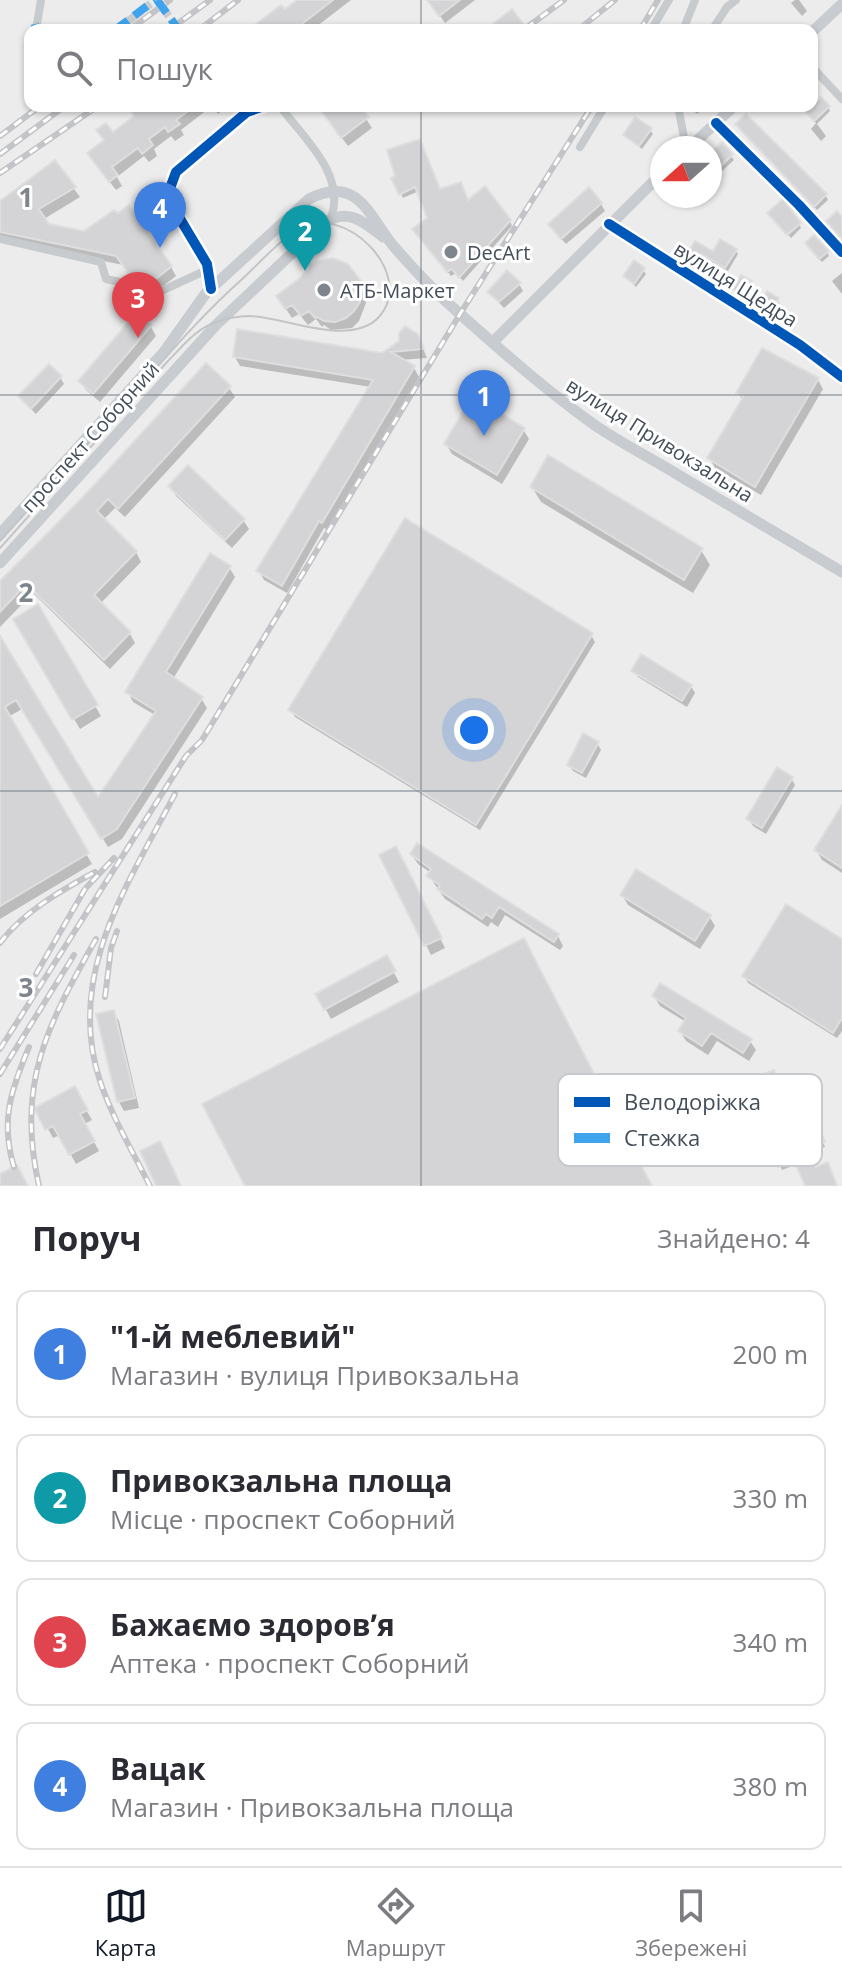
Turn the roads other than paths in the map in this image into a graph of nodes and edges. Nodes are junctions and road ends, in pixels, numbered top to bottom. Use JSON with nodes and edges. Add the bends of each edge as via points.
{"nodes":[{"id":1,"x":41,"y":0,"type":"edge"},
{"id":2,"x":669,"y":0,"type":"edge"},
{"id":3,"x":695,"y":0,"type":"edge"},
{"id":4,"x":736,"y":0,"type":"edge"},
{"id":5,"x":842,"y":4,"type":"edge"},
{"id":6,"x":135,"y":16,"type":"tunnel mouth"},
{"id":7,"x":36,"y":24,"type":"edge"},
{"id":8,"x":124,"y":24,"type":"edge"},
{"id":9,"x":655,"y":24,"type":"edge"},
{"id":10,"x":685,"y":24,"type":"edge"},
{"id":11,"x":716,"y":24,"type":"edge"},
{"id":12,"x":818,"y":26,"type":"edge"},
{"id":13,"x":818,"y":73,"type":"edge"},
{"id":14,"x":842,"y":99,"type":"edge"},
{"id":15,"x":247,"y":112,"type":"edge"},
{"id":16,"x":284,"y":112,"type":"edge"},
{"id":17,"x":601,"y":112,"type":"edge"},
{"id":18,"x":679,"y":112,"type":"edge"},
{"id":19,"x":728,"y":112,"type":"edge"},
{"id":20,"x":716,"y":123,"type":"junction"},
{"id":21,"x":685,"y":136,"type":"edge"},
{"id":22,"x":701,"y":136,"type":"edge"},
{"id":23,"x":580,"y":147,"type":"dead end"},
{"id":24,"x":650,"y":185,"type":"edge"},
{"id":25,"x":336,"y":191,"type":"junction"},
{"id":26,"x":331,"y":218,"type":"junction"},
{"id":27,"x":609,"y":224,"type":"junction"},
{"id":28,"x":0,"y":239,"type":"edge"},
{"id":29,"x":390,"y":243,"type":"junction"},
{"id":30,"x":842,"y":252,"type":"edge"},
{"id":31,"x":209,"y":269,"type":"junction"},
{"id":32,"x":211,"y":289,"type":"junction"},
{"id":33,"x":197,"y":308,"type":"junction"},
{"id":34,"x":216,"y":325,"type":"junction"},
{"id":35,"x":493,"y":342,"type":"junction"},
{"id":36,"x":842,"y":377,"type":"edge"},
{"id":37,"x":0,"y":534,"type":"edge"},
{"id":38,"x":0,"y":563,"type":"edge"},
{"id":39,"x":842,"y":572,"type":"edge"}],
"edges":[{"from":1,"to":7,"type":"street"},
{"from":2,"to":9,"type":"street"},
{"from":3,"to":10,"type":"street"},
{"from":4,"to":11,"type":"street"},
{"from":5,"to":12,"type":"main road"},
{"from":6,"to":8,"type":"street"},
{"from":13,"to":14,"type":"street"},
{"from":15,"to":31,"type":"street","via":[[176,172],[169,191]]},
{"from":16,"to":25,"type":"street","via":[[330,174]]},
{"from":17,"to":23,"type":"street"},
{"from":18,"to":21,"type":"street"},
{"from":19,"to":20,"type":"main road"},
{"from":20,"to":22,"type":"main road"},
{"from":20,"to":30,"type":"street"},
{"from":24,"to":27,"type":"main road"},
{"from":25,"to":26,"type":"street"},
{"from":25,"to":29,"type":"main road","name":"вулиця Привокзальна","via":[[364,205]]},
{"from":25,"to":32,"type":"main road","name":"проспект Соборний","via":[[309,199]]},
{"from":26,"to":29,"type":"main road","via":[[354,217]]},
{"from":26,"to":34,"type":"main road","name":"проспект Соборний"},
{"from":27,"to":35,"type":"main road"},
{"from":27,"to":36,"type":"street","name":"вулиця Щедра"},
{"from":28,"to":31,"type":"street","via":[[101,262],[106,279],[161,291]]},
{"from":29,"to":35,"type":"main road","name":"вулиця Привокзальна"},
{"from":31,"to":32,"type":"street"},
{"from":32,"to":33,"type":"main road","name":"проспект Соборний"},
{"from":33,"to":34,"type":"main road"},
{"from":33,"to":37,"type":"main road","name":"проспект Соборний","via":[[164,352]]},
{"from":34,"to":38,"type":"main road","name":"проспект Соборний"},
{"from":35,"to":39,"type":"main road","name":"вулиця Привокзальна","via":[[542,387],[599,428]]}]}
